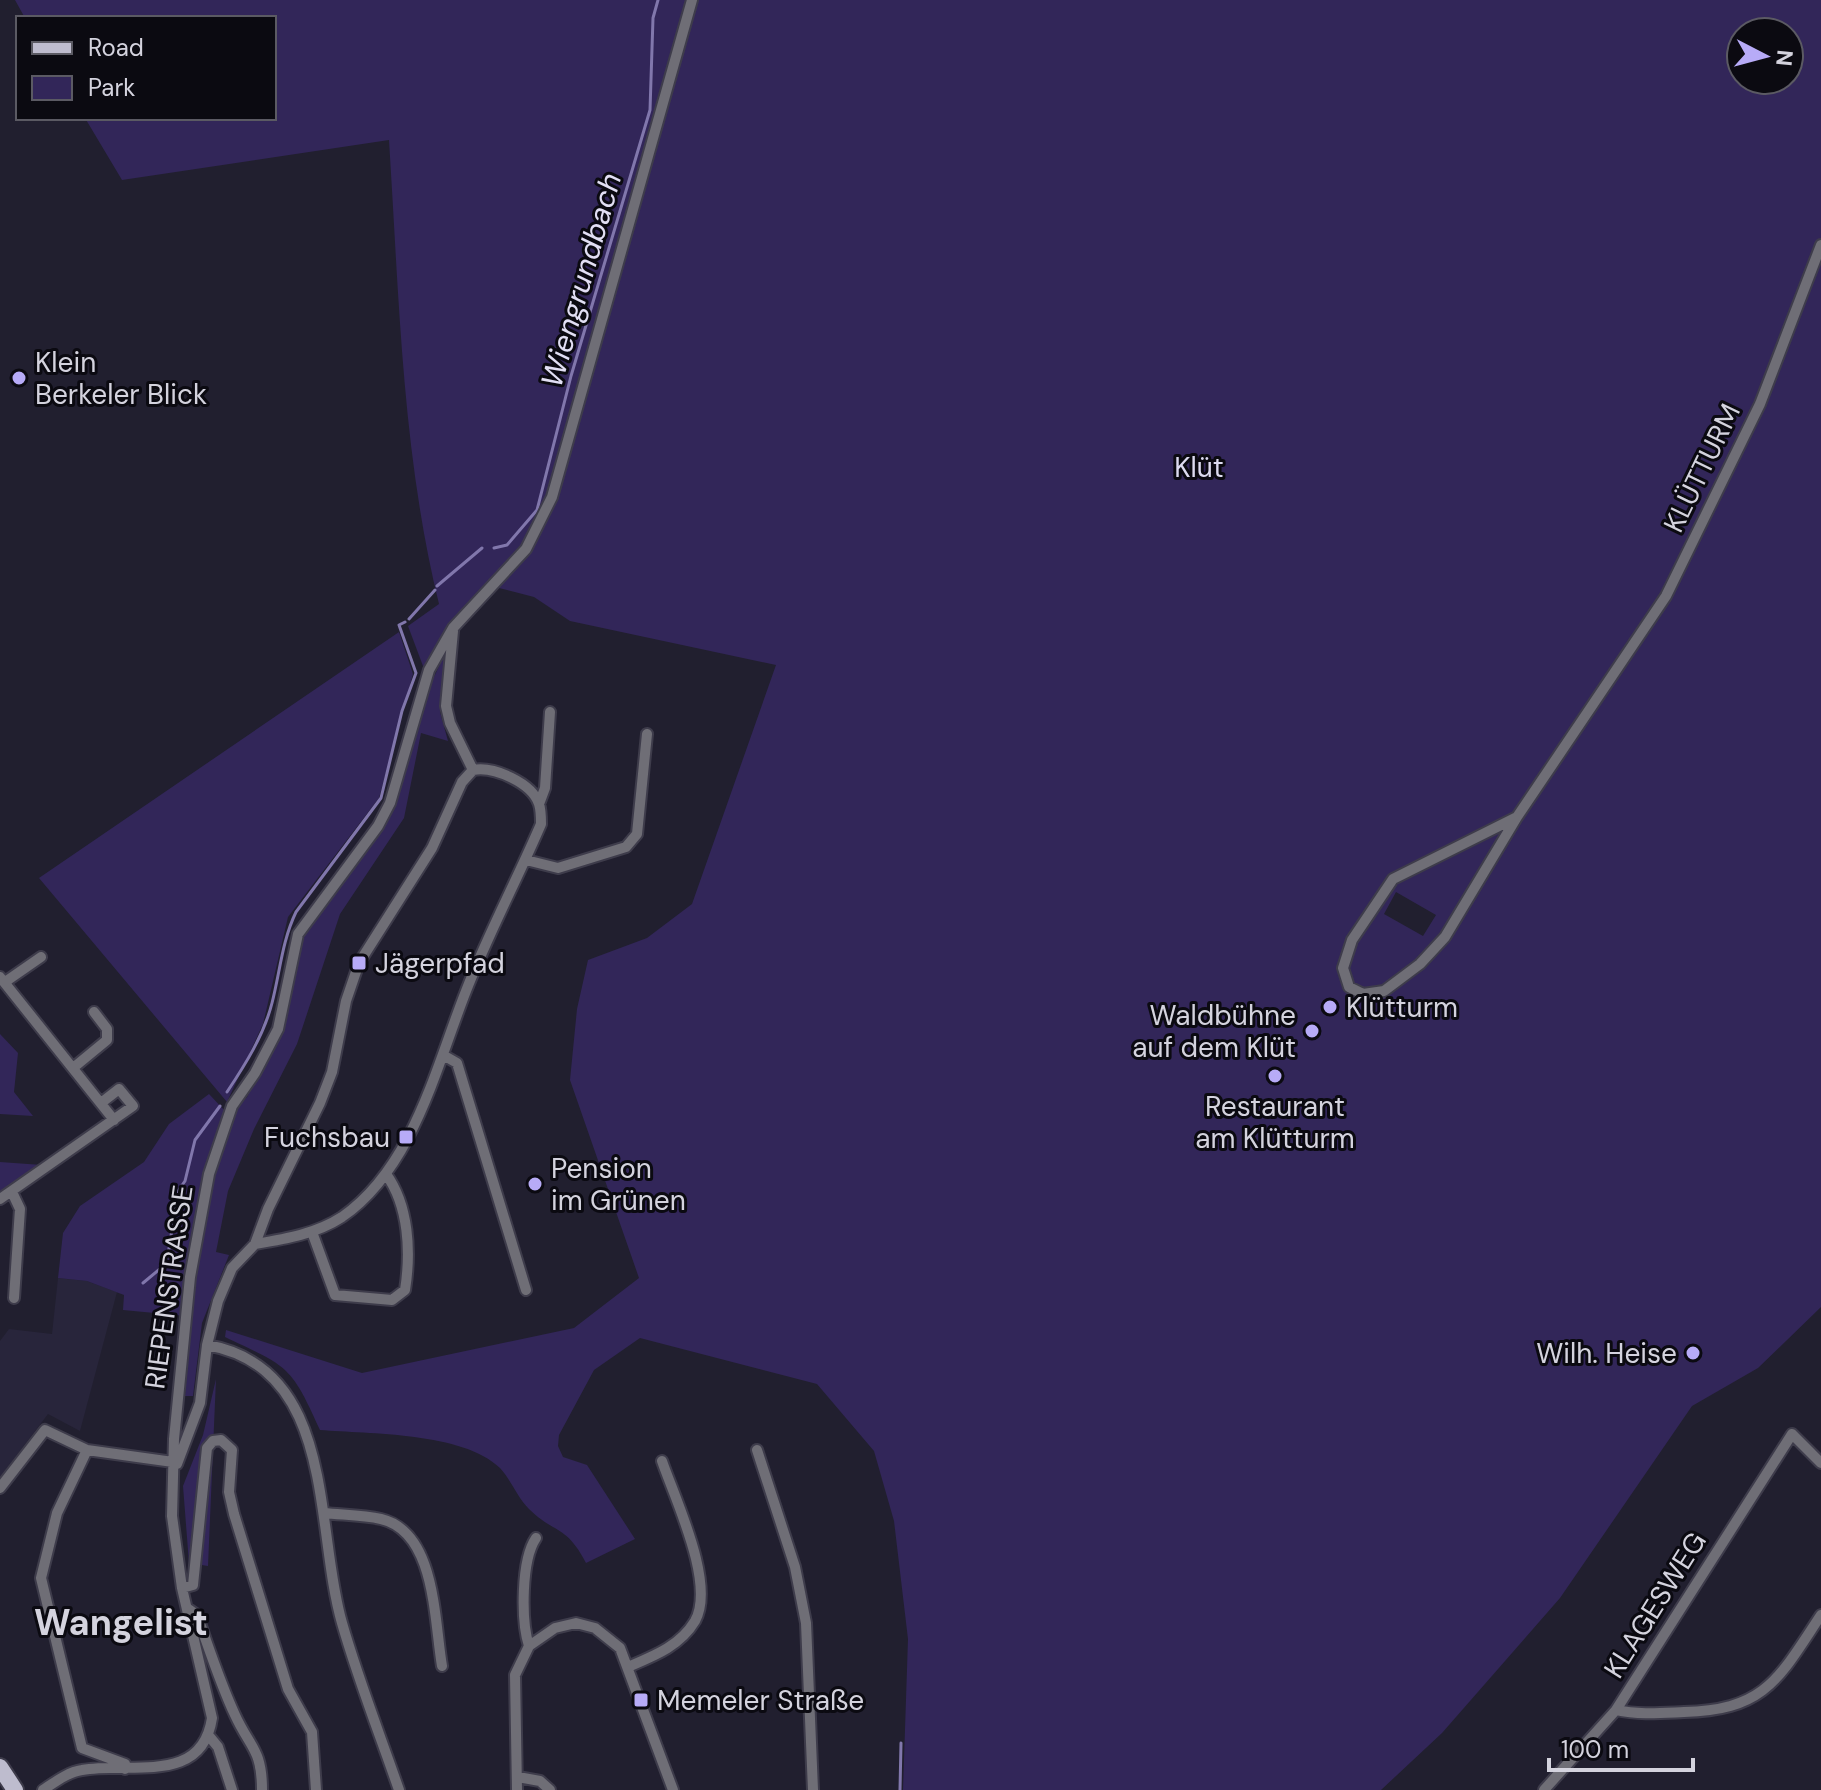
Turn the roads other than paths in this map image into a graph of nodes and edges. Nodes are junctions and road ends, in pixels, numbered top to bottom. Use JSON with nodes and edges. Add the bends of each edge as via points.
{"nodes":[{"id":1,"x":692,"y":0,"type":"edge"},
{"id":2,"x":1821,"y":245,"type":"edge"},
{"id":3,"x":453,"y":628,"type":"junction"},
{"id":4,"x":550,"y":712,"type":"dead end"},
{"id":5,"x":647,"y":734,"type":"dead end"},
{"id":6,"x":473,"y":770,"type":"junction"},
{"id":7,"x":539,"y":804,"type":"junction"},
{"id":8,"x":1517,"y":817,"type":"junction"},
{"id":9,"x":526,"y":860,"type":"junction"},
{"id":10,"x":41,"y":957,"type":"dead end"},
{"id":11,"x":2,"y":980,"type":"edge"},
{"id":12,"x":94,"y":1012,"type":"dead end"},
{"id":13,"x":443,"y":1055,"type":"junction"},
{"id":14,"x":73,"y":1068,"type":"junction"},
{"id":15,"x":101,"y":1103,"type":"junction"},
{"id":16,"x":114,"y":1120,"type":"junction"},
{"id":17,"x":386,"y":1174,"type":"junction"},
{"id":18,"x":12,"y":1192,"type":"junction"},
{"id":19,"x":0,"y":1199,"type":"edge"},
{"id":20,"x":312,"y":1232,"type":"junction"},
{"id":21,"x":255,"y":1244,"type":"junction"},
{"id":22,"x":526,"y":1290,"type":"dead end"},
{"id":23,"x":14,"y":1298,"type":"dead end"},
{"id":24,"x":207,"y":1345,"type":"junction"},
{"id":25,"x":200,"y":1403,"type":"junction"},
{"id":26,"x":177,"y":1408,"type":"junction"},
{"id":27,"x":87,"y":1450,"type":"junction"},
{"id":28,"x":757,"y":1450,"type":"dead end"},
{"id":29,"x":662,"y":1461,"type":"dead end"},
{"id":30,"x":173,"y":1462,"type":"junction"},
{"id":31,"x":1821,"y":1463,"type":"edge"},
{"id":32,"x":172,"y":1478,"type":"junction"},
{"id":33,"x":0,"y":1488,"type":"edge"},
{"id":34,"x":324,"y":1513,"type":"junction"},
{"id":35,"x":536,"y":1538,"type":"dead end"},
{"id":36,"x":182,"y":1588,"type":"junction"},
{"id":37,"x":187,"y":1608,"type":"junction"},
{"id":38,"x":1821,"y":1615,"type":"edge"},
{"id":39,"x":529,"y":1646,"type":"junction"},
{"id":40,"x":442,"y":1666,"type":"dead end"},
{"id":41,"x":630,"y":1666,"type":"junction"},
{"id":42,"x":1616,"y":1710,"type":"junction"},
{"id":43,"x":209,"y":1736,"type":"junction"},
{"id":44,"x":0,"y":1767,"type":"edge"},
{"id":45,"x":125,"y":1769,"type":"junction"},
{"id":46,"x":518,"y":1777,"type":"junction"},
{"id":47,"x":15,"y":1790,"type":"edge"},
{"id":48,"x":43,"y":1790,"type":"edge"},
{"id":49,"x":232,"y":1790,"type":"edge"},
{"id":50,"x":262,"y":1790,"type":"edge"},
{"id":51,"x":316,"y":1790,"type":"edge"},
{"id":52,"x":399,"y":1790,"type":"edge"},
{"id":53,"x":517,"y":1790,"type":"edge"},
{"id":54,"x":550,"y":1790,"type":"edge"},
{"id":55,"x":673,"y":1790,"type":"edge"},
{"id":56,"x":813,"y":1790,"type":"edge"},
{"id":57,"x":1544,"y":1790,"type":"edge"}],
"edges":[{"from":1,"to":3,"type":"street","name":"RIEPENSTRASSE","via":[[552,497],[526,549]]},
{"from":2,"to":8,"type":"street","name":"KLÜTTURM","via":[[1760,404],[1666,596]]},
{"from":3,"to":6,"type":"street","via":[[446,706]]},
{"from":3,"to":26,"type":"street","name":"RIEPENSTRASSE","via":[[429,670],[390,803],[298,934],[278,1029],[232,1106],[198,1224]]},
{"from":4,"to":7,"type":"street","via":[[545,788]]},
{"from":5,"to":9,"type":"street","via":[[637,834],[626,847],[558,868]]},
{"from":6,"to":7,"type":"street","via":[[509,777]]},
{"from":6,"to":21,"type":"street","via":[[462,782],[432,848],[359,963],[328,1083]]},
{"from":7,"to":9,"type":"street","via":[[541,824]]},
{"from":8,"to":8,"type":"street","name":"KLÜTTURM","via":[[1393,879],[1352,940],[1343,968],[1349,987],[1372,995],[1420,964],[1445,937]]},
{"from":9,"to":13,"type":"street","via":[[482,952]]},
{"from":10,"to":11,"type":"street"},
{"from":11,"to":14,"type":"street"},
{"from":12,"to":14,"type":"street","via":[[107,1029],[107,1040]]},
{"from":13,"to":17,"type":"street"},
{"from":13,"to":22,"type":"street","via":[[457,1063]]},
{"from":14,"to":15,"type":"street"},
{"from":15,"to":16,"type":"street"},
{"from":15,"to":16,"type":"street","via":[[119,1089],[133,1106]]},
{"from":16,"to":18,"type":"street"},
{"from":17,"to":20,"type":"street","via":[[342,1217]]},
{"from":17,"to":20,"type":"street","via":[[396,1188],[405,1225],[410,1258],[405,1290],[392,1300],[335,1295]]},
{"from":18,"to":19,"type":"street"},
{"from":18,"to":23,"type":"street","via":[[20,1209]]},
{"from":20,"to":21,"type":"street"},
{"from":21,"to":24,"type":"street","via":[[232,1268]]},
{"from":24,"to":25,"type":"street"},
{"from":24,"to":34,"type":"street","via":[[249,1359],[281,1384],[299,1417]]},
{"from":25,"to":26,"type":"street","via":[[190,1413]]},
{"from":25,"to":32,"type":"street"},
{"from":26,"to":30,"type":"street","name":"RIEPENSTRASSE"},
{"from":27,"to":30,"type":"street"},
{"from":27,"to":33,"type":"street","via":[[45,1430]]},
{"from":27,"to":45,"type":"street","via":[[57,1513],[41,1578],[82,1748],[119,1760]]},
{"from":28,"to":56,"type":"street","via":[[795,1567],[806,1623]]},
{"from":29,"to":41,"type":"street","via":[[702,1581],[696,1620],[667,1650]]},
{"from":30,"to":32,"type":"street","name":"RIEPENSTRASSE"},
{"from":31,"to":42,"type":"street","name":"KLAGESWEG","via":[[1792,1434]]},
{"from":32,"to":36,"type":"street","name":"RIEPENSTRASSE"},
{"from":34,"to":40,"type":"street","via":[[381,1519],[415,1540],[424,1558]]},
{"from":34,"to":52,"type":"street","via":[[341,1622]]},
{"from":35,"to":39,"type":"street","via":[[528,1550],[524,1630]]},
{"from":36,"to":37,"type":"street","name":"RIEPENSTRASSE"},
{"from":36,"to":51,"type":"street","via":[[193,1585],[197,1565],[207,1448],[221,1440],[232,1450],[229,1492],[278,1660],[312,1732]]},
{"from":37,"to":43,"type":"street","name":"RIEPENSTRASSE","via":[[212,1718]]},
{"from":37,"to":50,"type":"street","name":"RIEPENSTRASSE","via":[[197,1615],[236,1718],[255,1745]]},
{"from":38,"to":42,"type":"street","via":[[1783,1671],[1747,1701],[1718,1711]]},
{"from":39,"to":41,"type":"street","via":[[555,1628],[576,1623],[605,1635]]},
{"from":39,"to":46,"type":"street","via":[[515,1675]]},
{"from":41,"to":55,"type":"street"},
{"from":42,"to":57,"type":"street","name":"KLAGESWEG"},
{"from":43,"to":45,"type":"street","via":[[200,1751],[178,1762]]},
{"from":43,"to":49,"type":"street","name":"RIEPENSTRASSE"},
{"from":44,"to":47,"type":"main road"},
{"from":45,"to":48,"type":"street","via":[[82,1770]]},
{"from":46,"to":53,"type":"street"},
{"from":46,"to":54,"type":"street","via":[[540,1781]]}]}
